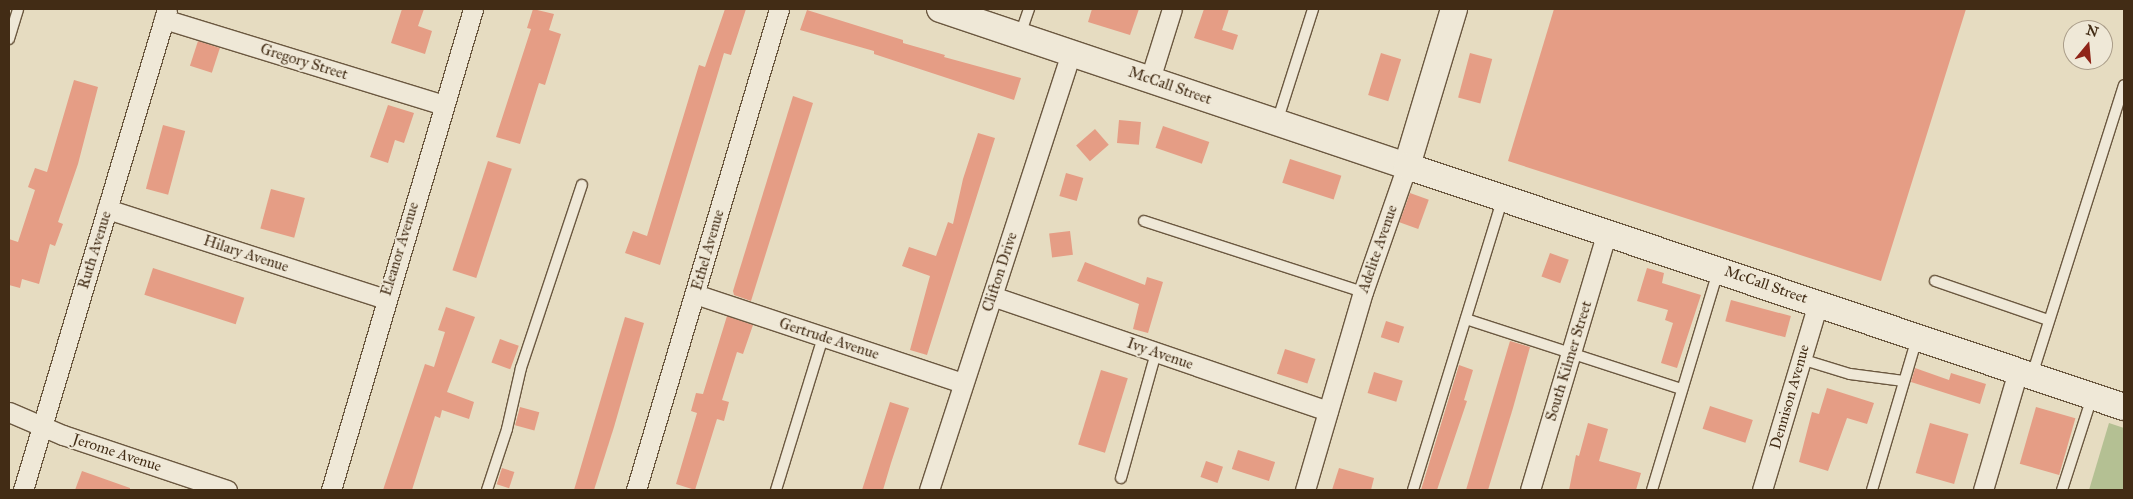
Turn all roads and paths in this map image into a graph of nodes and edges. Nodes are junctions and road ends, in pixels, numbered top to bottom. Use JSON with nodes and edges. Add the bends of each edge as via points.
{"nodes":[{"id":1,"x":18,"y":9,"type":"edge"},
{"id":2,"x":473,"y":9,"type":"edge"},
{"id":3,"x":779,"y":9,"type":"edge"},
{"id":4,"x":940,"y":9,"type":"edge"},
{"id":5,"x":1029,"y":9,"type":"edge"},
{"id":6,"x":1172,"y":9,"type":"edge"},
{"id":7,"x":1313,"y":9,"type":"edge"},
{"id":8,"x":1454,"y":9,"type":"edge"},
{"id":9,"x":166,"y":14,"type":"edge"},
{"id":10,"x":1020,"y":35,"type":"junction"},
{"id":11,"x":9,"y":39,"type":"edge"},
{"id":12,"x":1071,"y":53,"type":"junction"},
{"id":13,"x":1150,"y":80,"type":"junction"},
{"id":14,"x":2124,"y":85,"type":"edge"},
{"id":15,"x":444,"y":105,"type":"junction"},
{"id":16,"x":1277,"y":122,"type":"junction"},
{"id":17,"x":1404,"y":165,"type":"junction"},
{"id":18,"x":582,"y":185,"type":"dead end"},
{"id":19,"x":1503,"y":197,"type":"junction"},
{"id":20,"x":107,"y":209,"type":"junction"},
{"id":21,"x":1144,"y":221,"type":"dead end"},
{"id":22,"x":1607,"y":232,"type":"junction"},
{"id":23,"x":1719,"y":269,"type":"junction"},
{"id":24,"x":1935,"y":281,"type":"dead end"},
{"id":25,"x":1363,"y":292,"type":"junction"},
{"id":26,"x":695,"y":294,"type":"junction"},
{"id":27,"x":992,"y":296,"type":"junction"},
{"id":28,"x":385,"y":300,"type":"junction"},
{"id":29,"x":1818,"y":303,"type":"junction"},
{"id":30,"x":1466,"y":319,"type":"junction"},
{"id":31,"x":2048,"y":320,"type":"junction"},
{"id":32,"x":823,"y":337,"type":"junction"},
{"id":33,"x":1917,"y":337,"type":"junction"},
{"id":34,"x":1156,"y":353,"type":"junction"},
{"id":35,"x":1570,"y":355,"type":"junction"},
{"id":36,"x":1801,"y":359,"type":"junction"},
{"id":37,"x":2025,"y":374,"type":"junction"},
{"id":38,"x":1904,"y":381,"type":"junction"},
{"id":39,"x":963,"y":383,"type":"junction"},
{"id":40,"x":1682,"y":389,"type":"junction"},
{"id":41,"x":2092,"y":396,"type":"junction"},
{"id":42,"x":2124,"y":407,"type":"edge"},
{"id":43,"x":1328,"y":411,"type":"junction"},
{"id":44,"x":9,"y":412,"type":"edge"},
{"id":45,"x":43,"y":426,"type":"junction"},
{"id":46,"x":1121,"y":478,"type":"dead end"},
{"id":47,"x":23,"y":490,"type":"edge"},
{"id":48,"x":227,"y":490,"type":"edge"},
{"id":49,"x":330,"y":490,"type":"edge"},
{"id":50,"x":487,"y":490,"type":"edge"},
{"id":51,"x":636,"y":490,"type":"edge"},
{"id":52,"x":776,"y":490,"type":"edge"},
{"id":53,"x":929,"y":490,"type":"edge"},
{"id":54,"x":1305,"y":490,"type":"edge"},
{"id":55,"x":1413,"y":490,"type":"edge"},
{"id":56,"x":1530,"y":490,"type":"edge"},
{"id":57,"x":1652,"y":490,"type":"edge"},
{"id":58,"x":1762,"y":490,"type":"edge"},
{"id":59,"x":1872,"y":490,"type":"edge"},
{"id":60,"x":1983,"y":490,"type":"edge"},
{"id":61,"x":2062,"y":490,"type":"edge"}],
"edges":[{"from":1,"to":11,"type":"lane"},
{"from":2,"to":15,"type":"street","name":"Eleanor Avenue"},
{"from":3,"to":26,"type":"street","name":"Ethel Avenue"},
{"from":4,"to":10,"type":"street","name":"McCall Street"},
{"from":5,"to":10,"type":"lane"},
{"from":6,"to":13,"type":"street"},
{"from":7,"to":16,"type":"lane"},
{"from":8,"to":17,"type":"street","name":"Adelite Avenue"},
{"from":9,"to":15,"type":"street","name":"Gregory Street"},
{"from":9,"to":20,"type":"street","name":"Ruth Avenue"},
{"from":10,"to":12,"type":"street","name":"McCall Street"},
{"from":12,"to":13,"type":"street","name":"McCall Street"},
{"from":12,"to":27,"type":"street","name":"Clifton Drive"},
{"from":13,"to":16,"type":"street","name":"McCall Street"},
{"from":14,"to":31,"type":"lane"},
{"from":15,"to":28,"type":"street","name":"Eleanor Avenue"},
{"from":16,"to":17,"type":"street","name":"McCall Street"},
{"from":17,"to":19,"type":"street","name":"McCall Street"},
{"from":17,"to":25,"type":"street","name":"Adelite Avenue"},
{"from":18,"to":50,"type":"lane","via":[[521,368],[507,429]]},
{"from":19,"to":22,"type":"street","name":"McCall Street"},
{"from":19,"to":30,"type":"lane"},
{"from":20,"to":28,"type":"street","name":"Hilary Avenue"},
{"from":20,"to":45,"type":"street","name":"Ruth Avenue"},
{"from":21,"to":25,"type":"lane"},
{"from":22,"to":23,"type":"street","name":"McCall Street"},
{"from":22,"to":35,"type":"street","name":"South Kilmer Street"},
{"from":23,"to":29,"type":"street","name":"McCall Street"},
{"from":23,"to":40,"type":"lane"},
{"from":24,"to":31,"type":"lane"},
{"from":25,"to":43,"type":"street","name":"Adelite Avenue"},
{"from":26,"to":32,"type":"street","name":"Gertrude Avenue"},
{"from":26,"to":51,"type":"street","name":"Ethel Avenue"},
{"from":27,"to":34,"type":"street","name":"Ivy Avenue"},
{"from":27,"to":39,"type":"street","name":"Clifton Drive"},
{"from":28,"to":49,"type":"street","name":"Eleanor Avenue"},
{"from":29,"to":33,"type":"street","name":"McCall Street"},
{"from":29,"to":36,"type":"street","name":"Dennison Avenue"},
{"from":30,"to":35,"type":"lane"},
{"from":30,"to":55,"type":"lane"},
{"from":31,"to":37,"type":"lane"},
{"from":32,"to":39,"type":"street","name":"Gertrude Avenue"},
{"from":32,"to":52,"type":"lane"},
{"from":33,"to":37,"type":"street","name":"McCall Street"},
{"from":33,"to":38,"type":"lane"},
{"from":34,"to":43,"type":"street","name":"Ivy Avenue"},
{"from":34,"to":46,"type":"lane"},
{"from":35,"to":40,"type":"lane"},
{"from":35,"to":56,"type":"street","name":"South Kilmer Street"},
{"from":36,"to":38,"type":"lane","via":[[1850,374]]},
{"from":36,"to":58,"type":"street","name":"Dennison Avenue"},
{"from":37,"to":41,"type":"street","name":"McCall Street"},
{"from":37,"to":60,"type":"street"},
{"from":38,"to":59,"type":"lane"},
{"from":39,"to":53,"type":"street","name":"Clifton Drive"},
{"from":40,"to":57,"type":"lane"},
{"from":41,"to":42,"type":"street","name":"McCall Street"},
{"from":41,"to":61,"type":"lane"},
{"from":43,"to":54,"type":"street","name":"Adelite Avenue"},
{"from":44,"to":45,"type":"street","name":"Jerome Avenue"},
{"from":45,"to":47,"type":"street","name":"Ruth Avenue"},
{"from":45,"to":48,"type":"street","name":"Jerome Avenue"}]}
